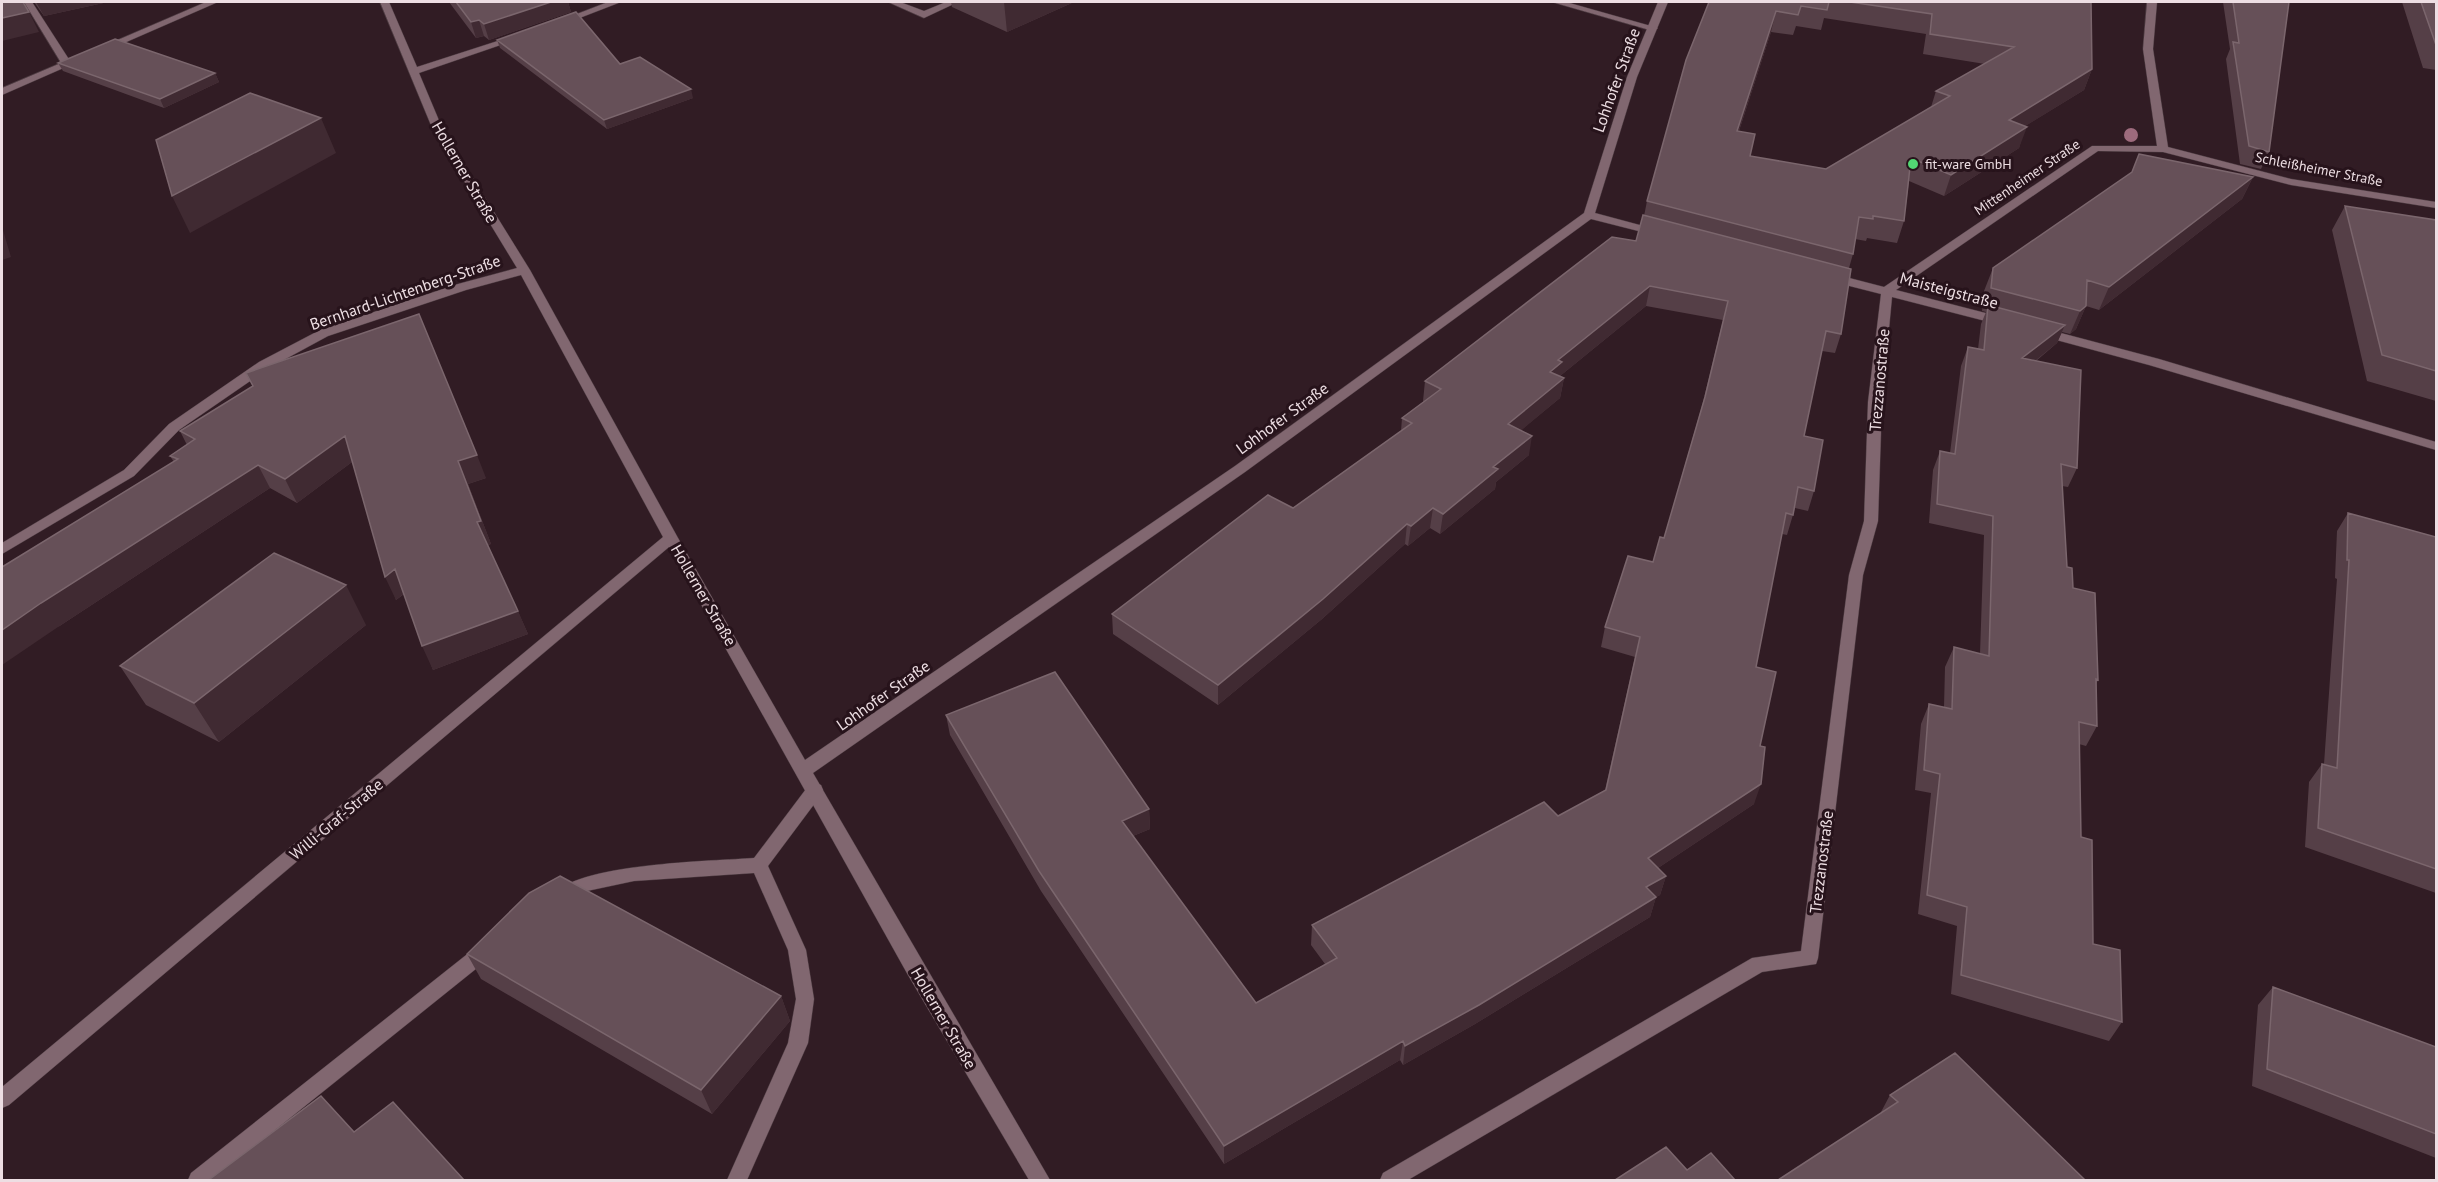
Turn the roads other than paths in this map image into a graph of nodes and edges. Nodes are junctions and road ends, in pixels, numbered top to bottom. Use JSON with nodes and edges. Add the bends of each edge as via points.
{"nodes":[{"id":1,"x":27,"y":2,"type":"edge"},
{"id":2,"x":213,"y":2,"type":"edge"},
{"id":3,"x":384,"y":2,"type":"edge"},
{"id":4,"x":616,"y":2,"type":"edge"},
{"id":5,"x":893,"y":2,"type":"edge"},
{"id":6,"x":953,"y":2,"type":"edge"},
{"id":7,"x":1557,"y":2,"type":"edge"},
{"id":8,"x":1663,"y":2,"type":"edge"},
{"id":9,"x":2152,"y":2,"type":"edge"},
{"id":10,"x":554,"y":26,"type":"edge"},
{"id":11,"x":1653,"y":28,"type":"junction"},
{"id":12,"x":532,"y":33,"type":"edge"},
{"id":13,"x":98,"y":51,"type":"edge"},
{"id":14,"x":88,"y":55,"type":"edge"},
{"id":15,"x":67,"y":64,"type":"junction"},
{"id":16,"x":413,"y":72,"type":"junction"},
{"id":17,"x":2,"y":92,"type":"edge"},
{"id":18,"x":2163,"y":149,"type":"junction"},
{"id":19,"x":2436,"y":205,"type":"edge"},
{"id":20,"x":1589,"y":215,"type":"junction"},
{"id":21,"x":1667,"y":235,"type":"edge"},
{"id":22,"x":524,"y":270,"type":"junction"},
{"id":23,"x":1822,"y":274,"type":"edge"},
{"id":24,"x":1887,"y":291,"type":"junction"},
{"id":25,"x":2009,"y":323,"type":"edge"},
{"id":26,"x":2031,"y":329,"type":"edge"},
{"id":27,"x":2436,"y":446,"type":"edge"},
{"id":28,"x":671,"y":538,"type":"junction"},
{"id":29,"x":2,"y":549,"type":"edge"},
{"id":30,"x":804,"y":771,"type":"junction"},
{"id":31,"x":815,"y":790,"type":"junction"},
{"id":32,"x":759,"y":865,"type":"junction"},
{"id":33,"x":547,"y":905,"type":"edge"},
{"id":34,"x":501,"y":937,"type":"edge"},
{"id":35,"x":2,"y":1099,"type":"edge"},
{"id":36,"x":198,"y":1180,"type":"edge"},
{"id":37,"x":737,"y":1180,"type":"edge"},
{"id":38,"x":1040,"y":1180,"type":"edge"},
{"id":39,"x":1390,"y":1180,"type":"edge"}],
"edges":[{"from":1,"to":15,"type":"street"},
{"from":2,"to":13,"type":"street"},
{"from":3,"to":16,"type":"street","name":"Hollerner Straße"},
{"from":4,"to":10,"type":"street"},
{"from":5,"to":6,"type":"street","via":[[924,15]]},
{"from":7,"to":11,"type":"street"},
{"from":8,"to":11,"type":"street","name":"Lohhofer Straße"},
{"from":9,"to":18,"type":"street","via":[[2148,49]]},
{"from":11,"to":20,"type":"street","name":"Lohhofer Straße","via":[[1632,76]]},
{"from":12,"to":16,"type":"street"},
{"from":14,"to":15,"type":"street"},
{"from":15,"to":17,"type":"street"},
{"from":16,"to":22,"type":"street","name":"Hollerner Straße","via":[[438,130]]},
{"from":18,"to":19,"type":"street","name":"Schleißheimer Straße","via":[[2291,182]]},
{"from":18,"to":24,"type":"street","name":"Mittenheimer Straße","via":[[2096,148]]},
{"from":20,"to":21,"type":"street"},
{"from":20,"to":30,"type":"street","name":"Lohhofer Straße","via":[[1240,469]]},
{"from":22,"to":28,"type":"street","name":"Hollerner Straße"},
{"from":22,"to":29,"type":"street","name":"Bernhard-Lichtenberg-Straße","via":[[441,294],[314,339],[264,365],[174,427],[129,473]]},
{"from":23,"to":24,"type":"street","name":"Maisteigstraße"},
{"from":24,"to":25,"type":"street","name":"Maisteigstraße"},
{"from":24,"to":39,"type":"street","name":"Trezzanostraße","via":[[1875,402],[1870,521],[1856,575],[1809,958],[1759,964]]},
{"from":26,"to":27,"type":"street"},
{"from":28,"to":30,"type":"street","name":"Hollerner Straße"},
{"from":28,"to":35,"type":"street","name":"Willi-Graf-Straße"},
{"from":30,"to":31,"type":"street","name":"Hollerner Straße"},
{"from":31,"to":32,"type":"street"},
{"from":31,"to":38,"type":"street","name":"Hollerner Straße"},
{"from":32,"to":33,"type":"street","via":[[634,874],[583,885]]},
{"from":32,"to":37,"type":"street","via":[[797,950],[805,999],[798,1044]]},
{"from":34,"to":36,"type":"street"}]}
